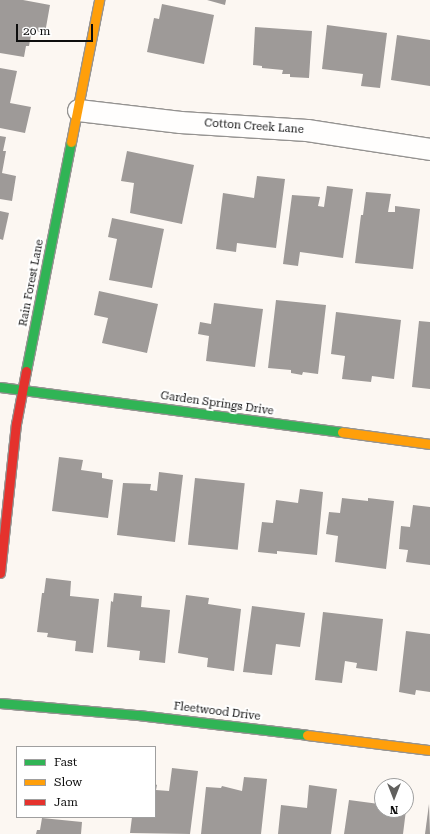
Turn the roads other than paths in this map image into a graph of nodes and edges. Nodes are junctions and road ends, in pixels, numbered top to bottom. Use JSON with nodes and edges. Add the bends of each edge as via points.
{"nodes":[{"id":1,"x":99,"y":0,"type":"edge"},
{"id":2,"x":78,"y":110,"type":"junction"},
{"id":3,"x":430,"y":149,"type":"edge"},
{"id":4,"x":0,"y":387,"type":"edge"},
{"id":5,"x":24,"y":390,"type":"junction"},
{"id":6,"x":430,"y":444,"type":"edge"},
{"id":7,"x":0,"y":573,"type":"edge"},
{"id":8,"x":0,"y":703,"type":"edge"},
{"id":9,"x":430,"y":750,"type":"edge"}],
"edges":[{"from":1,"to":2,"type":"street","name":"Rain Forest Lane"},
{"from":2,"to":3,"type":"street","name":"Cotton Creek Lane","via":[[180,122],[307,130]]},
{"from":2,"to":5,"type":"street","name":"Rain Forest Lane"},
{"from":4,"to":5,"type":"street","name":"Garden Springs Drive"},
{"from":5,"to":6,"type":"street","name":"Garden Springs Drive"},
{"from":5,"to":7,"type":"street","name":"Rain Forest Lane","via":[[16,424]]},
{"from":8,"to":9,"type":"street","name":"Fleetwood Drive","via":[[138,715]]}]}
